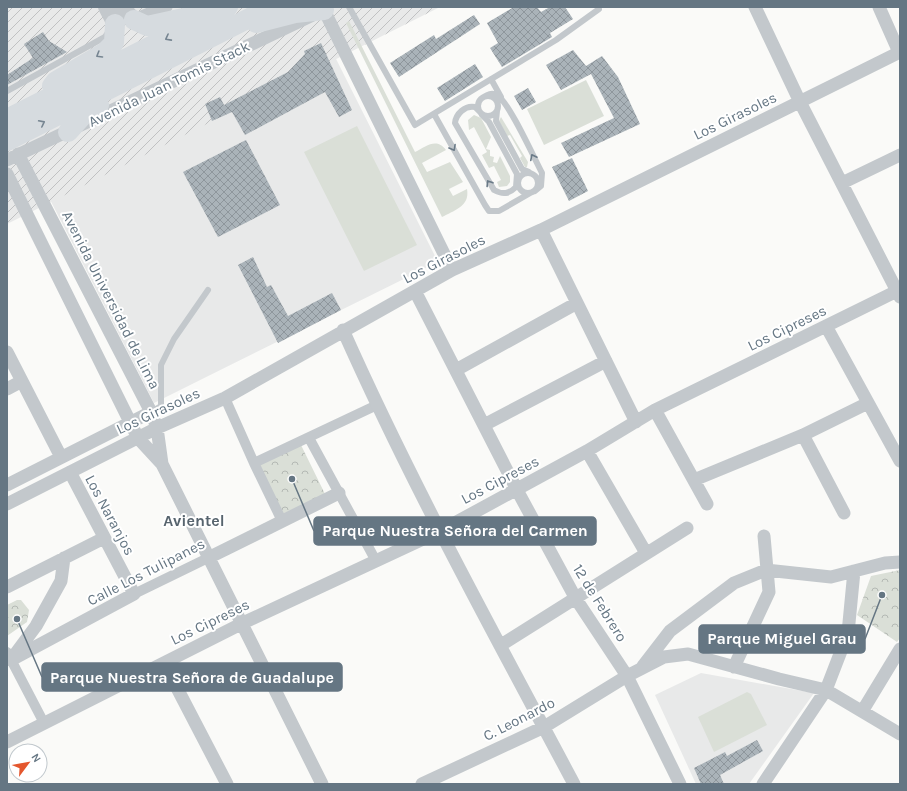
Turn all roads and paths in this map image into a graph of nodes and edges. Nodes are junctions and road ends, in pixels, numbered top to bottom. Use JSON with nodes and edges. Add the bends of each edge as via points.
{"nodes":[{"id":1,"x":166,"y":7,"type":"edge"},
{"id":2,"x":270,"y":7,"type":"edge"},
{"id":3,"x":349,"y":7,"type":"edge"},
{"id":4,"x":598,"y":7,"type":"edge"},
{"id":5,"x":756,"y":7,"type":"edge"},
{"id":6,"x":879,"y":7,"type":"edge"},
{"id":7,"x":328,"y":8,"type":"edge"},
{"id":8,"x":222,"y":10,"type":"edge"},
{"id":9,"x":119,"y":14,"type":"edge"},
{"id":10,"x":212,"y":37,"type":"junction"},
{"id":11,"x":900,"y":52,"type":"edge"},
{"id":12,"x":180,"y":54,"type":"junction"},
{"id":13,"x":491,"y":79,"type":"junction"},
{"id":14,"x":56,"y":81,"type":"junction"},
{"id":15,"x":7,"y":91,"type":"edge"},
{"id":16,"x":482,"y":98,"type":"junction"},
{"id":17,"x":800,"y":102,"type":"junction"},
{"id":18,"x":40,"y":103,"type":"junction"},
{"id":19,"x":506,"y":105,"type":"junction"},
{"id":20,"x":7,"y":107,"type":"edge"},
{"id":21,"x":497,"y":111,"type":"junction"},
{"id":22,"x":434,"y":114,"type":"junction"},
{"id":23,"x":481,"y":114,"type":"junction"},
{"id":24,"x":7,"y":120,"type":"edge"},
{"id":25,"x":68,"y":132,"type":"junction"},
{"id":26,"x":11,"y":152,"type":"edge"},
{"id":27,"x":900,"y":155,"type":"edge"},
{"id":28,"x":529,"y":172,"type":"junction"},
{"id":29,"x":7,"y":174,"type":"edge"},
{"id":30,"x":518,"y":183,"type":"junction"},
{"id":31,"x":842,"y":183,"type":"junction"},
{"id":32,"x":534,"y":191,"type":"junction"},
{"id":33,"x":541,"y":230,"type":"junction"},
{"id":34,"x":452,"y":270,"type":"junction"},
{"id":35,"x":208,"y":290,"type":"dead end"},
{"id":36,"x":415,"y":291,"type":"junction"},
{"id":37,"x":898,"y":294,"type":"edge"},
{"id":38,"x":577,"y":302,"type":"junction"},
{"id":39,"x":826,"y":326,"type":"junction"},
{"id":40,"x":343,"y":330,"type":"junction"},
{"id":41,"x":7,"y":352,"type":"edge"},
{"id":42,"x":606,"y":361,"type":"junction"},
{"id":43,"x":456,"y":370,"type":"junction"},
{"id":44,"x":22,"y":381,"type":"junction"},
{"id":45,"x":7,"y":389,"type":"edge"},
{"id":46,"x":225,"y":398,"type":"junction"},
{"id":47,"x":868,"y":403,"type":"junction"},
{"id":48,"x":377,"y":405,"type":"junction"},
{"id":49,"x":655,"y":410,"type":"junction"},
{"id":50,"x":151,"y":412,"type":"junction"},
{"id":51,"x":131,"y":422,"type":"junction"},
{"id":52,"x":636,"y":422,"type":"junction"},
{"id":53,"x":484,"y":425,"type":"junction"},
{"id":54,"x":157,"y":428,"type":"junction"},
{"id":55,"x":803,"y":436,"type":"junction"},
{"id":56,"x":138,"y":438,"type":"junction"},
{"id":57,"x":309,"y":438,"type":"junction"},
{"id":58,"x":587,"y":451,"type":"junction"},
{"id":59,"x":61,"y":457,"type":"junction"},
{"id":60,"x":900,"y":461,"type":"edge"},
{"id":61,"x":254,"y":463,"type":"junction"},
{"id":62,"x":162,"y":464,"type":"junction"},
{"id":63,"x":70,"y":472,"type":"junction"},
{"id":64,"x":694,"y":480,"type":"junction"},
{"id":65,"x":7,"y":485,"type":"edge"},
{"id":66,"x":517,"y":490,"type":"junction"},
{"id":67,"x":339,"y":493,"type":"junction"},
{"id":68,"x":7,"y":504,"type":"edge"},
{"id":69,"x":707,"y":504,"type":"dead end"},
{"id":70,"x":844,"y":513,"type":"dead end"},
{"id":71,"x":282,"y":521,"type":"junction"},
{"id":72,"x":687,"y":528,"type":"dead end"},
{"id":73,"x":440,"y":531,"type":"junction"},
{"id":74,"x":764,"y":536,"type":"dead end"},
{"id":75,"x":104,"y":538,"type":"junction"},
{"id":76,"x":646,"y":553,"type":"junction"},
{"id":77,"x":210,"y":557,"type":"junction"},
{"id":78,"x":64,"y":558,"type":"junction"},
{"id":79,"x":376,"y":561,"type":"junction"},
{"id":80,"x":900,"y":562,"type":"edge"},
{"id":81,"x":766,"y":570,"type":"junction"},
{"id":82,"x":854,"y":571,"type":"junction"},
{"id":83,"x":7,"y":588,"type":"edge"},
{"id":84,"x":134,"y":594,"type":"junction"},
{"id":85,"x":576,"y":599,"type":"junction"},
{"id":86,"x":243,"y":624,"type":"junction"},
{"id":87,"x":501,"y":645,"type":"junction"},
{"id":88,"x":900,"y":649,"type":"edge"},
{"id":89,"x":9,"y":656,"type":"edge"},
{"id":90,"x":164,"y":663,"type":"junction"},
{"id":91,"x":734,"y":667,"type":"junction"},
{"id":92,"x":641,"y":669,"type":"junction"},
{"id":93,"x":627,"y":676,"type":"junction"},
{"id":94,"x":826,"y":690,"type":"junction"},
{"id":95,"x":863,"y":710,"type":"junction"},
{"id":96,"x":44,"y":723,"type":"junction"},
{"id":97,"x":544,"y":727,"type":"junction"},
{"id":98,"x":900,"y":734,"type":"edge"},
{"id":99,"x":7,"y":742,"type":"edge"},
{"id":100,"x":227,"y":784,"type":"edge"},
{"id":101,"x":322,"y":784,"type":"edge"},
{"id":102,"x":422,"y":784,"type":"edge"},
{"id":103,"x":574,"y":784,"type":"edge"},
{"id":104,"x":680,"y":784,"type":"edge"},
{"id":105,"x":763,"y":784,"type":"edge"}],
"edges":[{"from":1,"to":9,"type":"street"},
{"from":2,"to":10,"type":"main road","name":"Avenida Juan Tomis Stack"},
{"from":3,"to":22,"type":"lane","via":[[415,125]]},
{"from":4,"to":13,"type":"lane","via":[[599,9],[556,40]]},
{"from":5,"to":17,"type":"street"},
{"from":6,"to":11,"type":"street"},
{"from":7,"to":10,"type":"main road","via":[[268,19]]},
{"from":7,"to":25,"type":"street","name":"Avenida Juan Tomis Stack"},
{"from":7,"to":34,"type":"street"},
{"from":8,"to":9,"type":"main road","via":[[147,26]]},
{"from":8,"to":18,"type":"main road","one_way":true},
{"from":9,"to":14,"type":"main road","one_way":true,"via":[[114,43]]},
{"from":9,"to":15,"type":"lane","via":[[105,37],[33,73]]},
{"from":10,"to":12,"type":"main road","name":"Avenida Juan Tomis Stack"},
{"from":11,"to":17,"type":"street","name":"Los Girasoles"},
{"from":12,"to":25,"type":"main road","via":[[86,112]]},
{"from":26,"to":12,"type":"main road","name":"Avenida Juan Tomis Stack","one_way":true},
{"from":13,"to":19,"type":"lane"},
{"from":13,"to":22,"type":"lane"},
{"from":14,"to":18,"type":"main road"},
{"from":14,"to":20,"type":"main road"},
{"from":16,"to":19,"type":"lane","via":[[494,94]]},
{"from":16,"to":21,"type":"lane","via":[[495,98]]},
{"from":16,"to":23,"type":"lane","via":[[478,106]]},
{"from":17,"to":31,"type":"street"},
{"from":17,"to":33,"type":"street","name":"Los Girasoles"},
{"from":18,"to":24,"type":"main road"},
{"from":32,"to":19,"type":"lane","one_way":true,"via":[[541,186],[542,173]]},
{"from":21,"to":23,"type":"lane","via":[[492,116]]},
{"from":21,"to":28,"type":"lane","via":[[496,121],[522,169]]},
{"from":22,"to":32,"type":"lane","one_way":true,"via":[[489,211],[499,211]]},
{"from":23,"to":30,"type":"lane","via":[[489,122],[513,167]]},
{"from":30,"to":23,"type":"lane","one_way":true,"via":[[506,194],[494,190],[462,136],[456,123],[458,114],[472,106]]},
{"from":25,"to":26,"type":"street","name":"Avenida Juan Tomis Stack"},
{"from":26,"to":50,"type":"street","name":"Avenida Universidad de Lima"},
{"from":27,"to":31,"type":"street"},
{"from":28,"to":30,"type":"lane","via":[[522,174]]},
{"from":28,"to":32,"type":"lane","via":[[535,175],[538,181]]},
{"from":29,"to":51,"type":"street","name":"Avenida Universidad de Lima"},
{"from":30,"to":32,"type":"lane","via":[[523,191]]},
{"from":31,"to":37,"type":"street"},
{"from":33,"to":34,"type":"street","name":"Los Girasoles"},
{"from":33,"to":38,"type":"street"},
{"from":34,"to":36,"type":"street","name":"Los Girasoles"},
{"from":35,"to":50,"type":"lane","via":[[174,339],[161,366],[161,406]]},
{"from":36,"to":40,"type":"street","name":"Los Girasoles"},
{"from":36,"to":43,"type":"street","name":"12 de Febrero"},
{"from":37,"to":39,"type":"street","name":"Los Cipreses"},
{"from":38,"to":42,"type":"street"},
{"from":38,"to":43,"type":"street"},
{"from":39,"to":47,"type":"street"},
{"from":39,"to":49,"type":"street","name":"Los Cipreses"},
{"from":40,"to":46,"type":"street","name":"Los Girasoles"},
{"from":40,"to":48,"type":"street"},
{"from":41,"to":44,"type":"street"},
{"from":42,"to":52,"type":"street"},
{"from":42,"to":53,"type":"street"},
{"from":43,"to":53,"type":"street","name":"12 de Febrero"},
{"from":44,"to":45,"type":"street"},
{"from":44,"to":59,"type":"street"},
{"from":46,"to":54,"type":"street","name":"Los Girasoles"},
{"from":46,"to":61,"type":"street"},
{"from":47,"to":55,"type":"street"},
{"from":47,"to":60,"type":"street"},
{"from":48,"to":57,"type":"street"},
{"from":48,"to":73,"type":"street"},
{"from":49,"to":52,"type":"street","name":"Los Cipreses"},
{"from":49,"to":64,"type":"street"},
{"from":50,"to":51,"type":"street"},
{"from":50,"to":54,"type":"street","name":"Avenida Universidad de Lima"},
{"from":51,"to":56,"type":"street","name":"Avenida Universidad de Lima"},
{"from":51,"to":59,"type":"street"},
{"from":52,"to":58,"type":"street","name":"Los Cipreses"},
{"from":53,"to":66,"type":"street","name":"12 de Febrero"},
{"from":54,"to":56,"type":"street","name":"Los Girasoles"},
{"from":54,"to":62,"type":"street","name":"Avenida Universidad de Lima"},
{"from":55,"to":64,"type":"street"},
{"from":55,"to":70,"type":"street"},
{"from":56,"to":62,"type":"street","name":"Avenida Universidad de Lima"},
{"from":56,"to":63,"type":"street","name":"Los Girasoles"},
{"from":57,"to":61,"type":"street"},
{"from":57,"to":67,"type":"street"},
{"from":58,"to":66,"type":"street","name":"Los Cipreses"},
{"from":58,"to":76,"type":"street"},
{"from":59,"to":65,"type":"street"},
{"from":61,"to":71,"type":"street"},
{"from":62,"to":77,"type":"street","name":"Avenida Universidad de Lima"},
{"from":63,"to":68,"type":"street","name":"Los Girasoles"},
{"from":63,"to":75,"type":"street","name":"Los Naranjos"},
{"from":64,"to":69,"type":"street"},
{"from":66,"to":73,"type":"street","name":"Los Cipreses"},
{"from":66,"to":85,"type":"street","name":"12 de Febrero"},
{"from":67,"to":71,"type":"street","name":"Calle Los Tulipanes"},
{"from":67,"to":79,"type":"street"},
{"from":71,"to":77,"type":"street","name":"Calle Los Tulipanes"},
{"from":72,"to":76,"type":"street"},
{"from":73,"to":79,"type":"street","name":"Los Cipreses"},
{"from":73,"to":87,"type":"street"},
{"from":74,"to":81,"type":"street"},
{"from":75,"to":78,"type":"street"},
{"from":75,"to":84,"type":"street","name":"Los Naranjos"},
{"from":76,"to":85,"type":"street"},
{"from":77,"to":84,"type":"street","name":"Calle Los Tulipanes"},
{"from":77,"to":86,"type":"street","name":"Avenida Universidad de Lima"},
{"from":78,"to":83,"type":"street"},
{"from":78,"to":89,"type":"street","via":[[61,581],[36,626]]},
{"from":79,"to":86,"type":"street","name":"Los Cipreses"},
{"from":80,"to":82,"type":"street"},
{"from":81,"to":82,"type":"street","via":[[831,577]]},
{"from":81,"to":91,"type":"street","via":[[769,592]]},
{"from":81,"to":92,"type":"street","via":[[734,583],[670,631]]},
{"from":82,"to":94,"type":"street","via":[[848,633]]},
{"from":84,"to":89,"type":"street","name":"Calle Los Tulipanes"},
{"from":85,"to":87,"type":"street"},
{"from":85,"to":93,"type":"street","name":"12 de Febrero"},
{"from":86,"to":90,"type":"street","name":"Los Cipreses"},
{"from":86,"to":101,"type":"street","name":"Avenida Universidad de Lima"},
{"from":87,"to":97,"type":"street"},
{"from":88,"to":95,"type":"street"},
{"from":89,"to":96,"type":"street"},
{"from":90,"to":96,"type":"street","name":"Los Cipreses"},
{"from":90,"to":100,"type":"street"},
{"from":91,"to":92,"type":"street","name":"C. Leonardo","via":[[688,654],[664,657]]},
{"from":91,"to":94,"type":"street","name":"C. Leonardo"},
{"from":92,"to":93,"type":"street","name":"C. Leonardo"},
{"from":93,"to":97,"type":"street","name":"C. Leonardo"},
{"from":93,"to":104,"type":"street","name":"12 de Febrero"},
{"from":94,"to":95,"type":"street","name":"C. Leonardo"},
{"from":94,"to":105,"type":"street"},
{"from":95,"to":98,"type":"street","name":"C. Leonardo"},
{"from":96,"to":99,"type":"street","name":"Los Cipreses"},
{"from":97,"to":102,"type":"street","name":"C. Leonardo"},
{"from":97,"to":103,"type":"street"}]}
